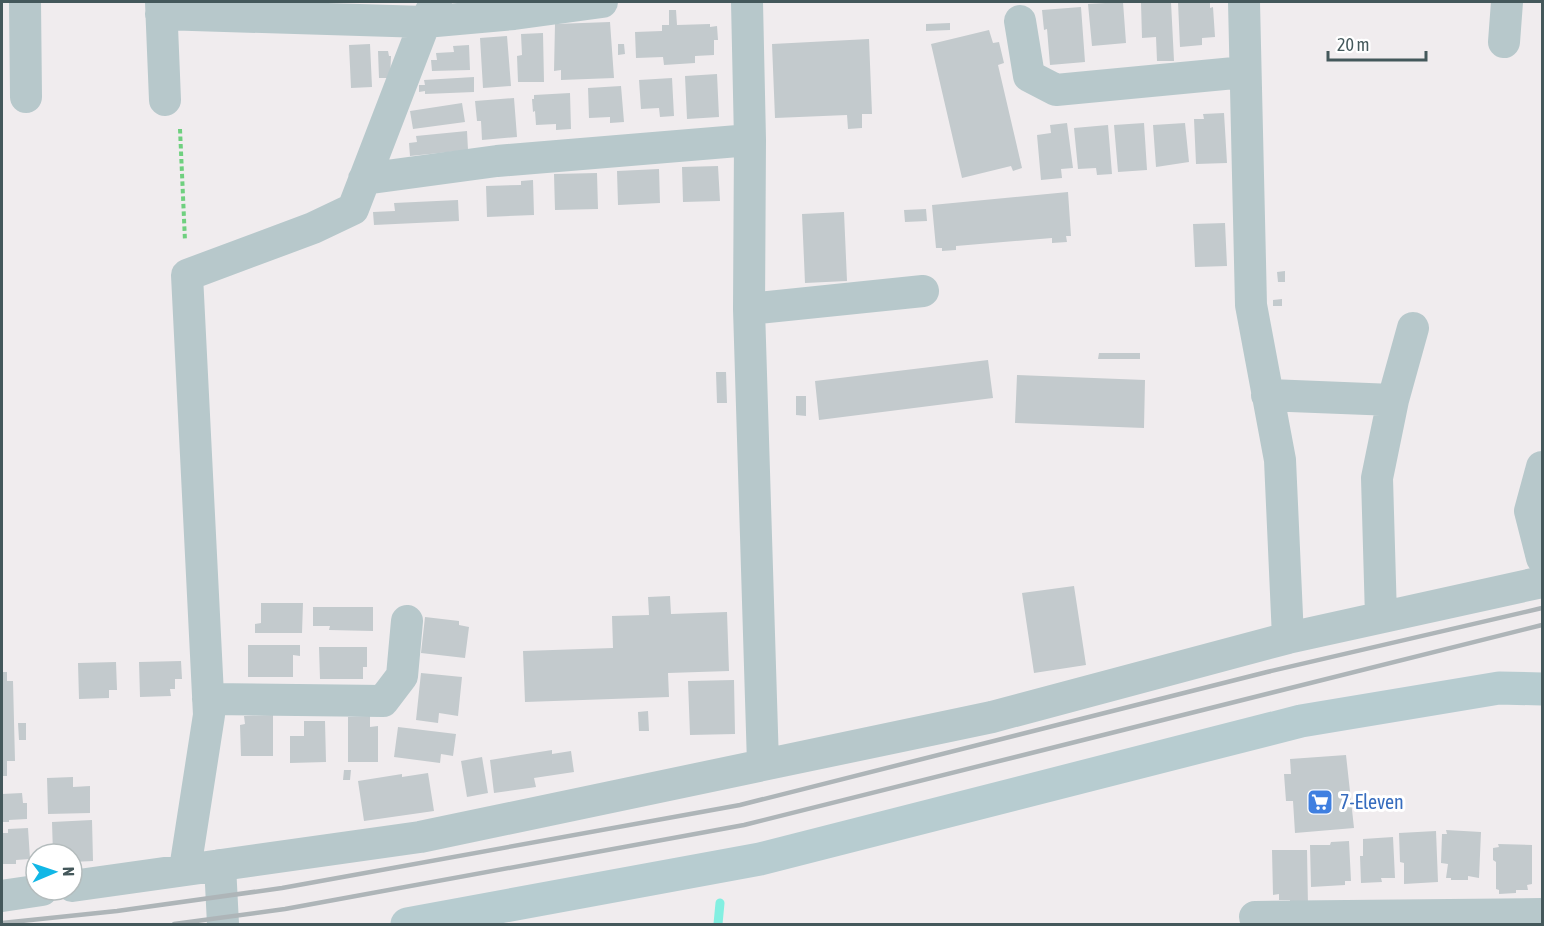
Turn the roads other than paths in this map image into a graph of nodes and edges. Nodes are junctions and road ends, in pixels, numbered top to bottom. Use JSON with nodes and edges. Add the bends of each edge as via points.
{"nodes":[{"id":1,"x":25,"y":2,"type":"edge"},
{"id":2,"x":602,"y":2,"type":"edge"},
{"id":3,"x":747,"y":2,"type":"edge"},
{"id":4,"x":1244,"y":2,"type":"edge"},
{"id":5,"x":1507,"y":2,"type":"edge"},
{"id":6,"x":161,"y":8,"type":"edge"},
{"id":7,"x":430,"y":12,"type":"edge"},
{"id":8,"x":1020,"y":21,"type":"dead end"},
{"id":9,"x":1504,"y":42,"type":"dead end"},
{"id":10,"x":1245,"y":72,"type":"junction"},
{"id":11,"x":26,"y":97,"type":"dead end"},
{"id":12,"x":173,"y":112,"type":"road end"},
{"id":13,"x":750,"y":140,"type":"junction"},
{"id":14,"x":364,"y":179,"type":"junction"},
{"id":15,"x":923,"y":291,"type":"dead end"},
{"id":16,"x":749,"y":309,"type":"junction"},
{"id":17,"x":1413,"y":328,"type":"dead end"},
{"id":18,"x":1267,"y":395,"type":"junction"},
{"id":19,"x":1393,"y":400,"type":"junction"},
{"id":20,"x":1542,"y":467,"type":"edge"},
{"id":21,"x":1542,"y":558,"type":"edge"},
{"id":22,"x":1542,"y":582,"type":"edge"},
{"id":23,"x":1381,"y":617,"type":"junction"},
{"id":24,"x":407,"y":621,"type":"dead end"},
{"id":25,"x":1288,"y":638,"type":"junction"},
{"id":26,"x":1542,"y":689,"type":"edge"},
{"id":27,"x":208,"y":699,"type":"junction"},
{"id":28,"x":763,"y":764,"type":"junction"},
{"id":29,"x":220,"y":865,"type":"junction"},
{"id":30,"x":185,"y":869,"type":"junction"},
{"id":31,"x":84,"y":884,"type":"edge"},
{"id":32,"x":24,"y":893,"type":"edge"},
{"id":33,"x":2,"y":896,"type":"edge"},
{"id":34,"x":1542,"y":914,"type":"edge"},
{"id":35,"x":1255,"y":917,"type":"dead end"},
{"id":36,"x":223,"y":924,"type":"edge"},
{"id":37,"x":406,"y":924,"type":"edge"}],
"edges":[{"from":1,"to":11,"type":"street"},
{"from":2,"to":7,"type":"street","via":[[514,15]]},
{"from":3,"to":13,"type":"street"},
{"from":4,"to":10,"type":"street"},
{"from":5,"to":9,"type":"street"},
{"from":6,"to":7,"type":"street"},
{"from":6,"to":12,"type":"street"},
{"from":7,"to":14,"type":"street"},
{"from":8,"to":10,"type":"street","via":[[1029,76],[1056,90]]},
{"from":10,"to":18,"type":"street","via":[[1251,305]]},
{"from":13,"to":14,"type":"street","via":[[497,161]]},
{"from":13,"to":16,"type":"street"},
{"from":14,"to":27,"type":"street","via":[[353,209],[187,275]]},
{"from":15,"to":16,"type":"street"},
{"from":16,"to":28,"type":"street"},
{"from":17,"to":19,"type":"street"},
{"from":18,"to":19,"type":"street"},
{"from":18,"to":25,"type":"street","via":[[1280,460]]},
{"from":19,"to":23,"type":"street","via":[[1377,478]]},
{"from":20,"to":21,"type":"street","via":[[1530,511]]},
{"from":22,"to":23,"type":"street"},
{"from":23,"to":25,"type":"street"},
{"from":24,"to":27,"type":"street","via":[[402,676],[383,700]]},
{"from":25,"to":28,"type":"street","via":[[992,717]]},
{"from":26,"to":37,"type":"street","via":[[1500,688],[1301,721],[760,859]]},
{"from":27,"to":30,"type":"street","via":[[209,715]]},
{"from":28,"to":29,"type":"street","via":[[420,837]]},
{"from":29,"to":30,"type":"street"},
{"from":29,"to":36,"type":"street"},
{"from":30,"to":31,"type":"street"},
{"from":32,"to":33,"type":"street"},
{"from":34,"to":35,"type":"street"}]}
